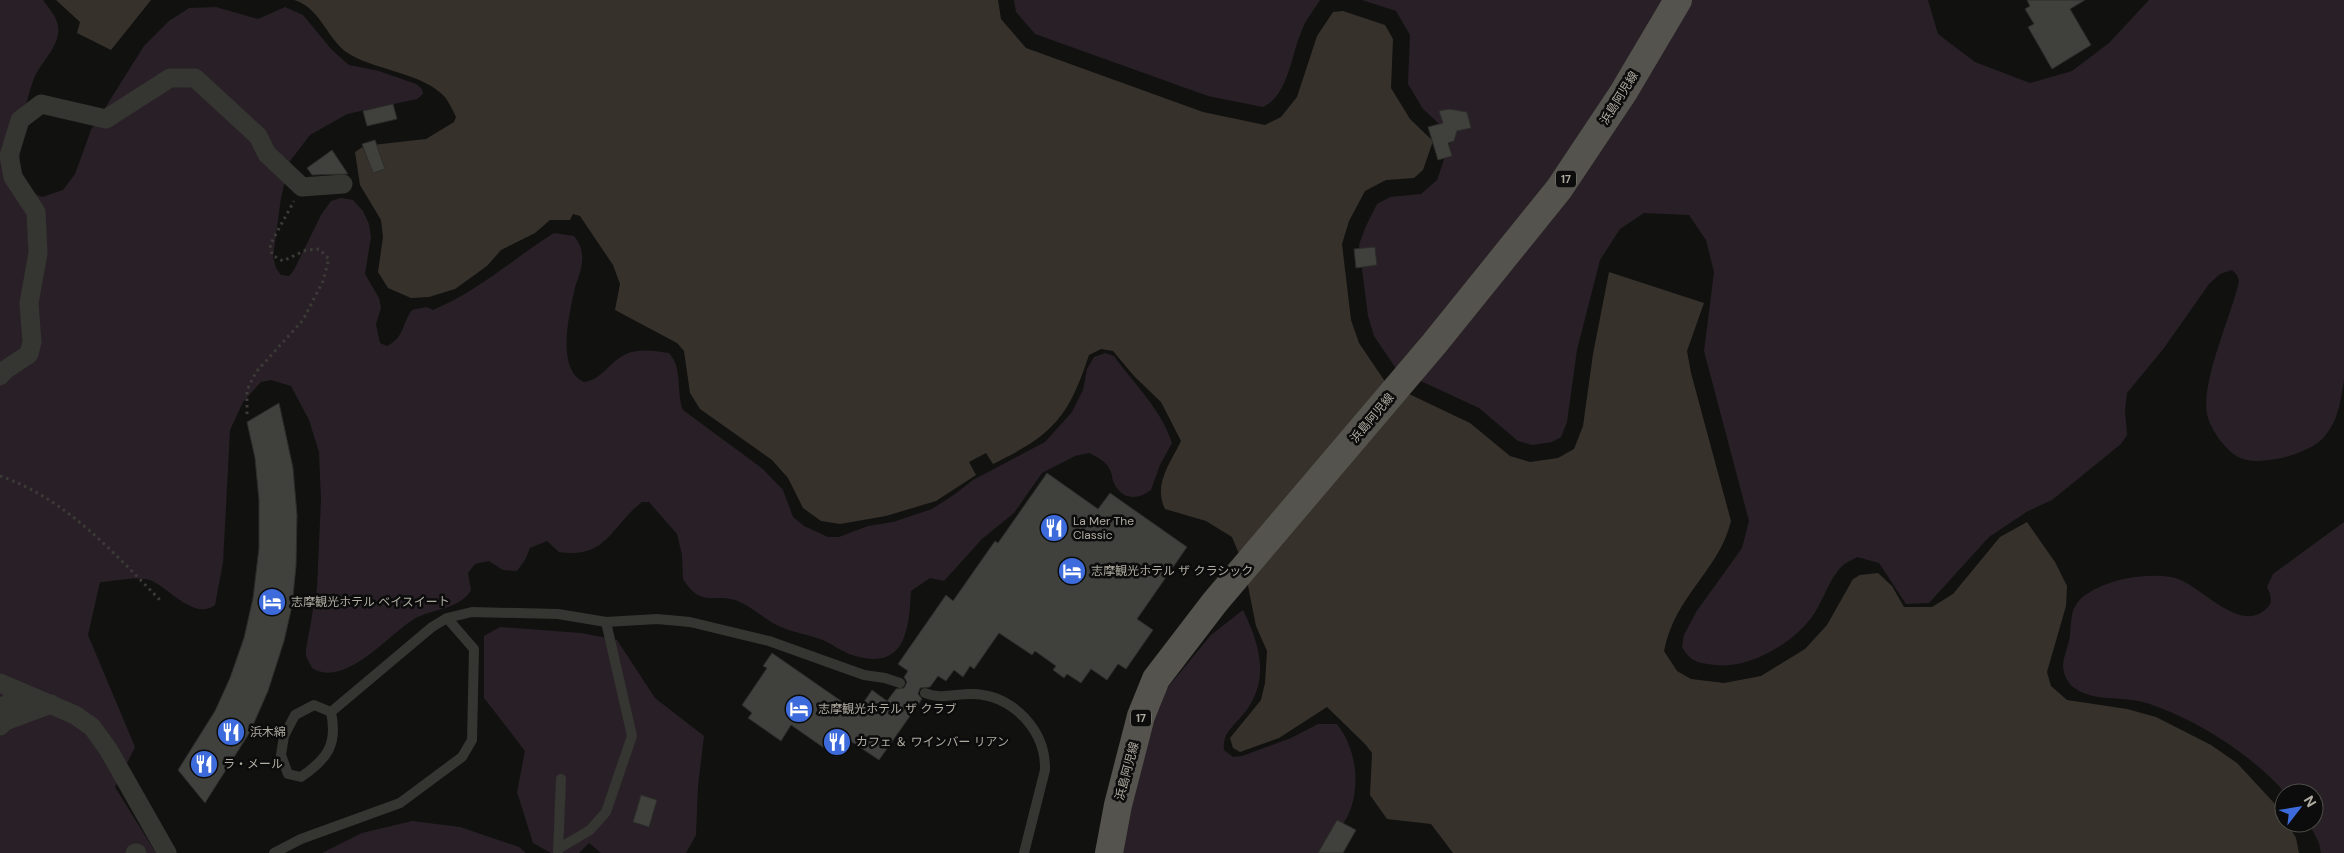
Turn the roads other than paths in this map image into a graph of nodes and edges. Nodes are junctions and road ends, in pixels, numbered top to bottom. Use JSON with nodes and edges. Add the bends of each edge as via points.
{"nodes":[{"id":1,"x":1678,"y":0,"type":"edge"},
{"id":2,"x":343,"y":184,"type":"dead end"},
{"id":3,"x":0,"y":376,"type":"edge"},
{"id":4,"x":447,"y":618,"type":"junction"},
{"id":5,"x":606,"y":622,"type":"junction"},
{"id":6,"x":0,"y":683,"type":"edge"},
{"id":7,"x":900,"y":683,"type":"dead end"},
{"id":8,"x":24,"y":693,"type":"junction"},
{"id":9,"x":926,"y":693,"type":"dead end"},
{"id":10,"x":51,"y":704,"type":"junction"},
{"id":11,"x":0,"y":707,"type":"edge"},
{"id":12,"x":331,"y":712,"type":"junction"},
{"id":13,"x":0,"y":726,"type":"edge"},
{"id":14,"x":561,"y":779,"type":"dead end"},
{"id":15,"x":558,"y":851,"type":"edge"},
{"id":16,"x":167,"y":853,"type":"edge"},
{"id":17,"x":274,"y":853,"type":"edge"},
{"id":18,"x":1024,"y":853,"type":"edge"},
{"id":19,"x":1109,"y":853,"type":"edge"}],
"edges":[{"from":1,"to":19,"type":"main road","name":"浜島阿児線","number":"17","via":[[1623,93],[1559,189],[1434,344],[1215,602],[1156,679],[1141,716]]},
{"from":2,"to":3,"type":"street","via":[[302,188],[267,154],[258,136],[195,78],[170,78],[106,119],[41,104],[20,120],[8,156],[13,177],[36,212],[38,253],[29,303],[32,342],[29,354]]},
{"from":4,"to":5,"type":"lane","via":[[472,612],[500,612],[558,614]]},
{"from":4,"to":12,"type":"lane"},
{"from":4,"to":17,"type":"lane","via":[[474,650],[472,740],[462,758],[400,803]]},
{"from":5,"to":7,"type":"lane","via":[[657,618],[690,622],[770,641],[864,675]]},
{"from":5,"to":15,"type":"lane","via":[[632,736],[606,812],[590,830]]},
{"from":6,"to":8,"type":"street"},
{"from":8,"to":10,"type":"street"},
{"from":8,"to":11,"type":"street"},
{"from":9,"to":18,"type":"lane","via":[[938,698],[976,694],[997,699],[1019,713],[1037,733],[1046,756],[1046,770]]},
{"from":10,"to":13,"type":"street","via":[[5,721]]},
{"from":10,"to":16,"type":"street","via":[[92,727]]},
{"from":12,"to":12,"type":"lane","via":[[335,732],[327,752],[314,768],[301,777],[288,774],[281,755],[284,736],[295,715],[314,705]]},
{"from":14,"to":15,"type":"lane"}]}
